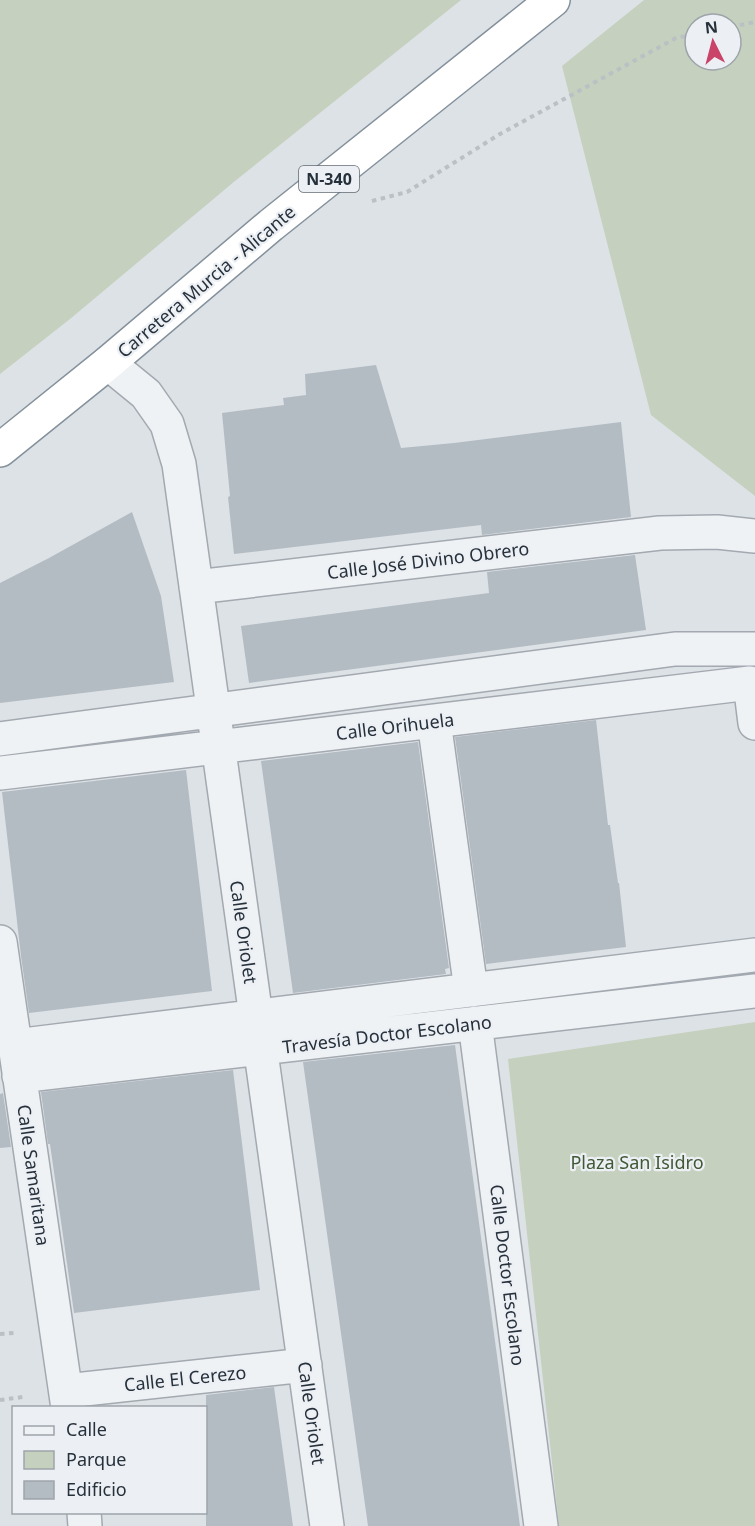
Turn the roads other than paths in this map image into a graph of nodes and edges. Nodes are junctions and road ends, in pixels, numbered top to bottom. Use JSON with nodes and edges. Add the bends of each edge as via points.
{"nodes":[{"id":1,"x":553,"y":0,"type":"edge"},
{"id":2,"x":108,"y":363,"type":"junction"},
{"id":3,"x":0,"y":450,"type":"edge"},
{"id":4,"x":755,"y":536,"type":"edge"},
{"id":5,"x":196,"y":587,"type":"junction"},
{"id":6,"x":755,"y":649,"type":"edge"},
{"id":7,"x":752,"y":677,"type":"edge"},
{"id":8,"x":214,"y":711,"type":"junction"},
{"id":9,"x":434,"y":721,"type":"junction"},
{"id":10,"x":755,"y":723,"type":"edge"},
{"id":11,"x":0,"y":739,"type":"edge"},
{"id":12,"x":219,"y":747,"type":"junction"},
{"id":13,"x":0,"y":773,"type":"edge"},
{"id":14,"x":0,"y":942,"type":"edge"},
{"id":15,"x":755,"y":956,"type":"edge"},
{"id":16,"x":471,"y":990,"type":"junction"},
{"id":17,"x":755,"y":991,"type":"edge"},
{"id":18,"x":256,"y":1016,"type":"junction"},
{"id":19,"x":476,"y":1023,"type":"junction"},
{"id":20,"x":261,"y":1048,"type":"junction"},
{"id":21,"x":17,"y":1061,"type":"junction"},
{"id":22,"x":305,"y":1365,"type":"junction"},
{"id":23,"x":67,"y":1399,"type":"edge"},
{"id":24,"x":327,"y":1526,"type":"edge"},
{"id":25,"x":541,"y":1526,"type":"edge"}],
"edges":[{"from":1,"to":2,"type":"highway","name":"Carretera Murcia - Alicante","number":"N-340","via":[[271,225]]},
{"from":2,"to":3,"type":"highway","name":"Carretera Murcia - Alicante","number":"N-340"},
{"from":2,"to":5,"type":"street","name":"Calle Oriolet","via":[[146,394],[167,424],[179,464]]},
{"from":4,"to":5,"type":"street","name":"Calle José Divino Obrero","via":[[717,532],[660,534]]},
{"from":5,"to":8,"type":"street","name":"Calle Oriolet"},
{"from":6,"to":8,"type":"street","via":[[675,649]]},
{"from":7,"to":9,"type":"street","name":"Calle Orihuela"},
{"from":7,"to":10,"type":"street","name":"Calle Orihuela"},
{"from":8,"to":11,"type":"street"},
{"from":8,"to":12,"type":"street","name":"Calle Oriolet"},
{"from":9,"to":12,"type":"street","name":"Calle Orihuela"},
{"from":9,"to":16,"type":"street"},
{"from":12,"to":13,"type":"street","name":"Calle Orihuela"},
{"from":12,"to":18,"type":"street","name":"Calle Oriolet"},
{"from":14,"to":21,"type":"street","name":"Calle Samaritana"},
{"from":15,"to":16,"type":"street"},
{"from":16,"to":18,"type":"street"},
{"from":17,"to":19,"type":"street","name":"Travesía Doctor Escolano"},
{"from":18,"to":20,"type":"street","name":"Calle Oriolet"},
{"from":18,"to":21,"type":"street"},
{"from":19,"to":20,"type":"street","name":"Travesía Doctor Escolano"},
{"from":19,"to":25,"type":"street","name":"Calle Doctor Escolano"},
{"from":20,"to":21,"type":"street","name":"Travesía Doctor Escolano"},
{"from":20,"to":22,"type":"street","name":"Calle Oriolet"},
{"from":21,"to":23,"type":"street","name":"Calle Samaritana"},
{"from":22,"to":23,"type":"street","name":"Calle El Cerezo"},
{"from":22,"to":24,"type":"street","name":"Calle Oriolet"}]}
